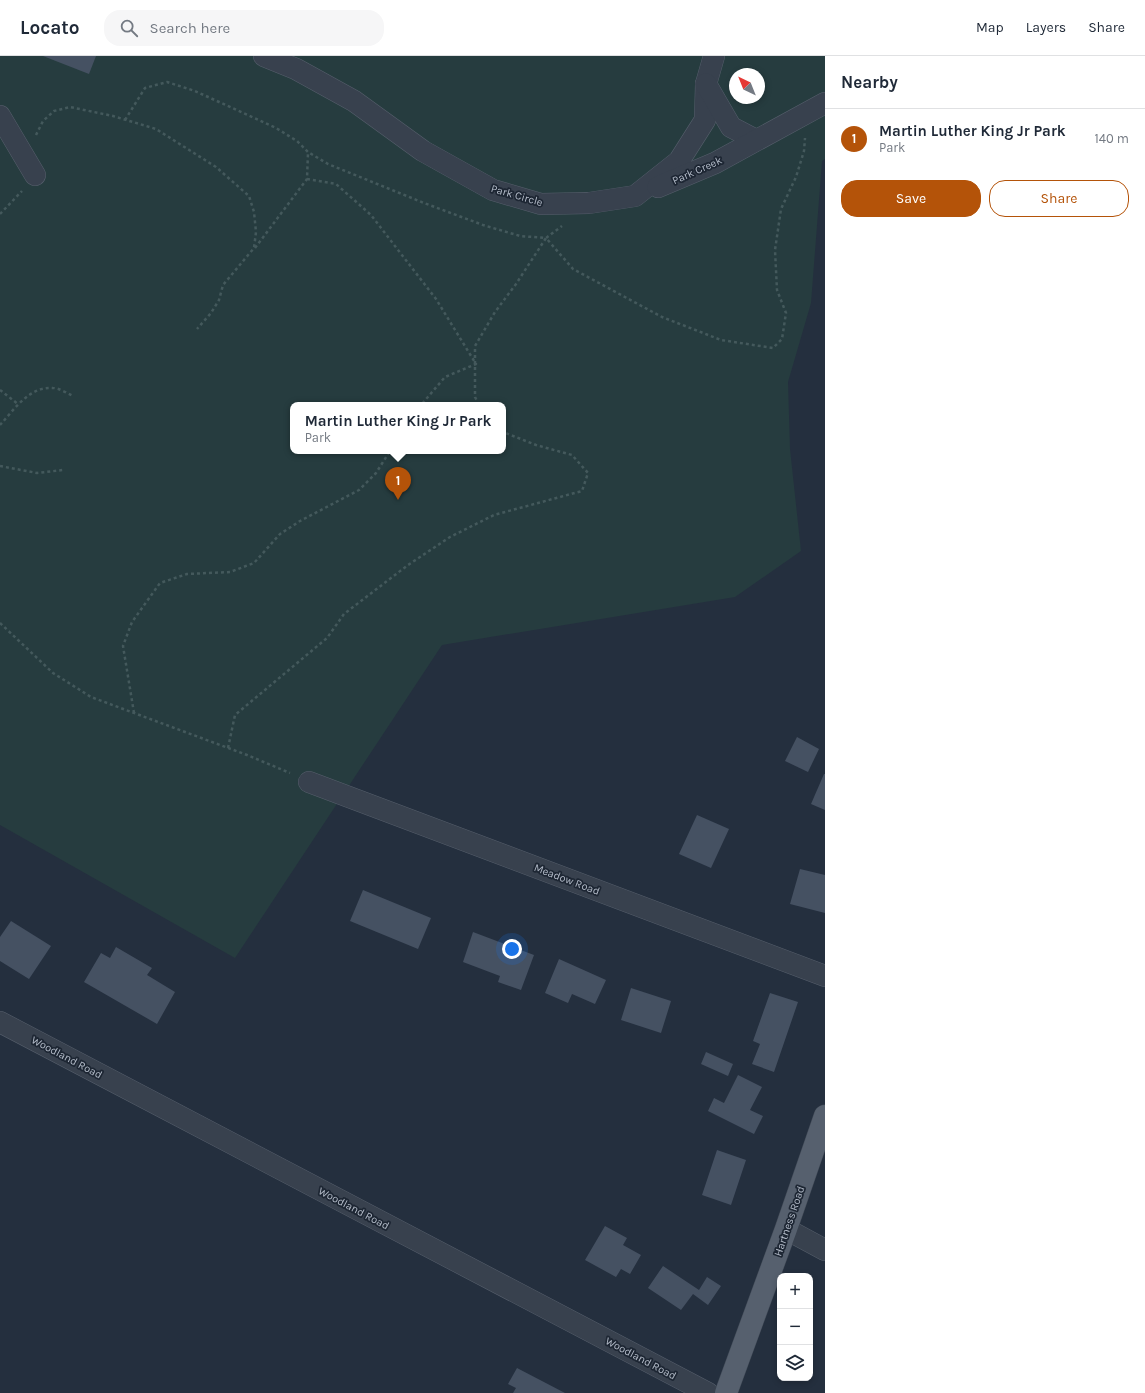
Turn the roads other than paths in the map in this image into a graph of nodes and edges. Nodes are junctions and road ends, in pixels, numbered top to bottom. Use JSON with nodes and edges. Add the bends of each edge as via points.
{"nodes":[{"id":1,"x":264,"y":56,"type":"edge"},
{"id":2,"x":714,"y":56,"type":"edge"},
{"id":3,"x":706,"y":84,"type":"junction"},
{"id":4,"x":825,"y":103,"type":"edge"},
{"id":5,"x":0,"y":116,"type":"edge"},
{"id":6,"x":756,"y":140,"type":"junction"},
{"id":7,"x":34,"y":175,"type":"road end"},
{"id":8,"x":635,"y":196,"type":"junction"},
{"id":9,"x":309,"y":782,"type":"road end"},
{"id":10,"x":825,"y":976,"type":"edge"},
{"id":11,"x":0,"y":1022,"type":"edge"},
{"id":12,"x":825,"y":1116,"type":"edge"},
{"id":13,"x":786,"y":1229,"type":"junction"},
{"id":14,"x":825,"y":1250,"type":"edge"},
{"id":15,"x":708,"y":1393,"type":"edge"},
{"id":16,"x":726,"y":1393,"type":"edge"}],
"edges":[{"from":1,"to":8,"type":"street","name":"Park Circle","via":[[296,69],[354,100],[423,151],[493,190],[541,204],[589,203]]},
{"from":2,"to":3,"type":"street","name":"Park Circle"},
{"from":3,"to":6,"type":"street","via":[[731,127]]},
{"from":3,"to":8,"type":"street","name":"Park Circle","via":[[705,120],[679,161]]},
{"from":4,"to":6,"type":"street","name":"Park Creek"},
{"from":5,"to":7,"type":"street"},
{"from":6,"to":8,"type":"street","name":"Park Creek","via":[[715,163]]},
{"from":9,"to":10,"type":"street","name":"Meadow Road"},
{"from":11,"to":15,"type":"street","name":"Woodland Road"},
{"from":12,"to":13,"type":"main road","name":"Hartness Road"},
{"from":13,"to":14,"type":"street"},
{"from":13,"to":16,"type":"main road","name":"Hartness Road"}]}
